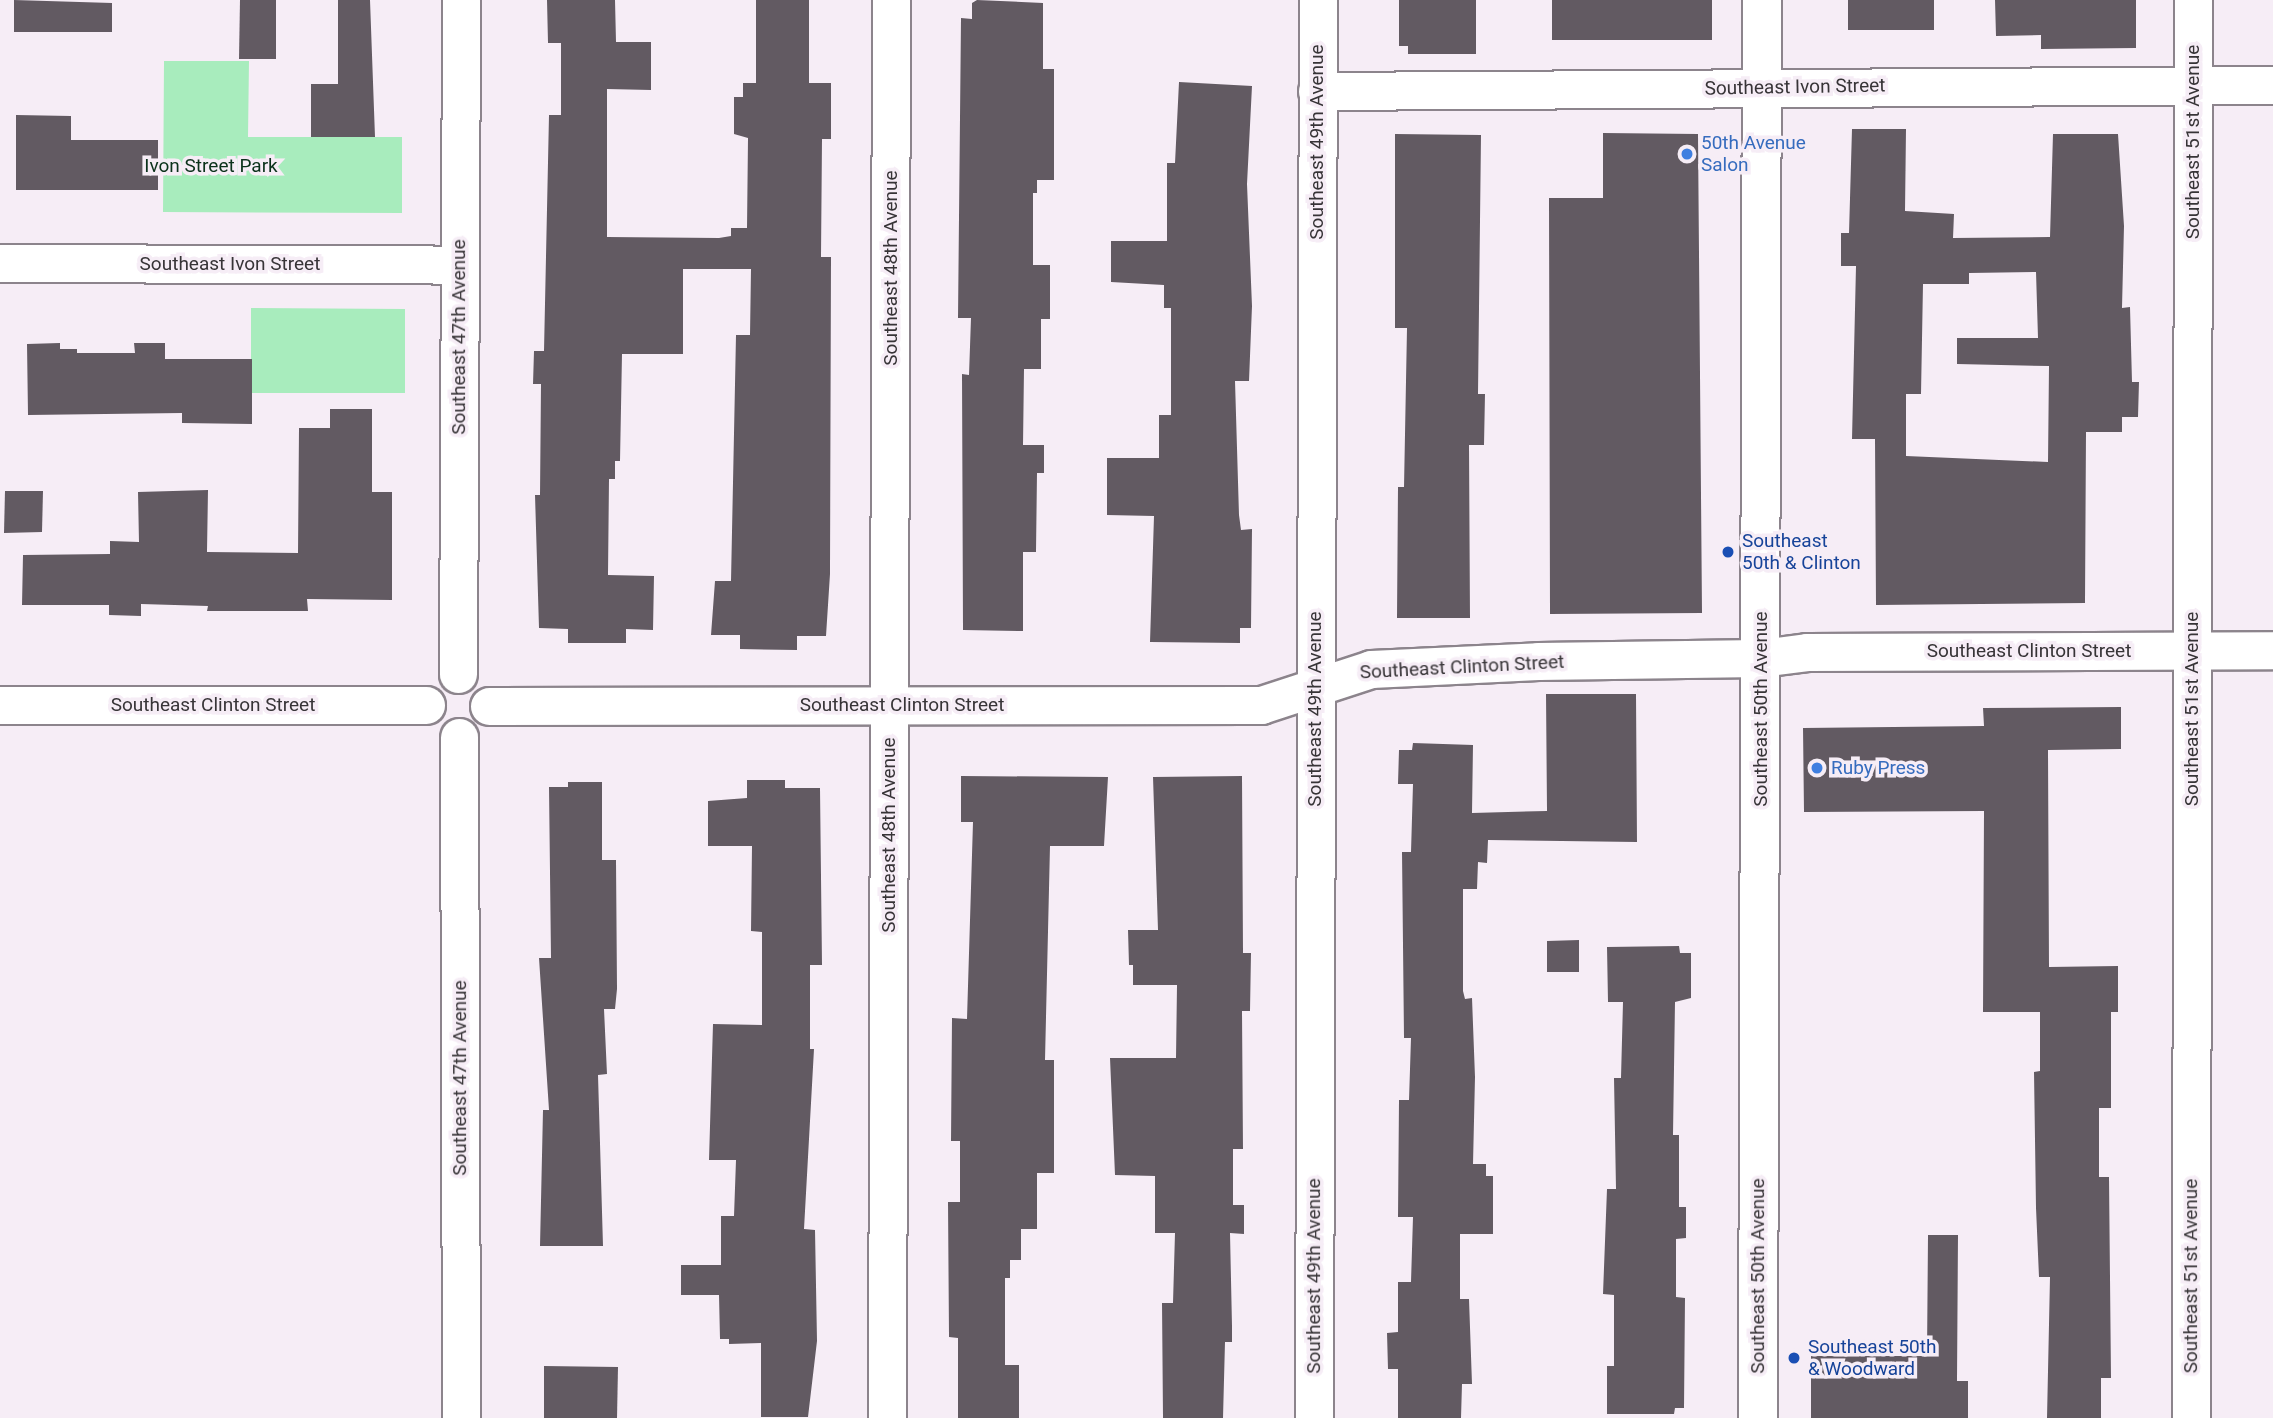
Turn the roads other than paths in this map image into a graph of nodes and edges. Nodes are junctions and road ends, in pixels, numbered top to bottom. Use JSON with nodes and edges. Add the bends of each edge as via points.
{"nodes":[{"id":1,"x":461,"y":0,"type":"edge"},
{"id":2,"x":891,"y":0,"type":"edge"},
{"id":3,"x":1318,"y":0,"type":"edge"},
{"id":4,"x":1762,"y":0,"type":"edge"},
{"id":5,"x":2193,"y":0,"type":"edge"},
{"id":6,"x":2193,"y":85,"type":"junction"},
{"id":7,"x":2273,"y":85,"type":"edge"},
{"id":8,"x":1762,"y":86,"type":"junction"},
{"id":9,"x":1317,"y":91,"type":"junction"},
{"id":10,"x":0,"y":263,"type":"edge"},
{"id":11,"x":460,"y":265,"type":"junction"},
{"id":12,"x":2273,"y":650,"type":"edge"},
{"id":13,"x":2192,"y":651,"type":"junction"},
{"id":14,"x":1761,"y":657,"type":"junction"},
{"id":15,"x":458,"y":674,"type":"junction"},
{"id":16,"x":1315,"y":688,"type":"junction"},
{"id":17,"x":0,"y":705,"type":"edge"},
{"id":18,"x":426,"y":705,"type":"junction"},
{"id":19,"x":889,"y":705,"type":"junction"},
{"id":20,"x":489,"y":706,"type":"junction"},
{"id":21,"x":459,"y":737,"type":"junction"},
{"id":22,"x":461,"y":1418,"type":"edge"},
{"id":23,"x":887,"y":1418,"type":"edge"},
{"id":24,"x":1314,"y":1418,"type":"edge"},
{"id":25,"x":1758,"y":1418,"type":"edge"},
{"id":26,"x":2191,"y":1418,"type":"edge"}],
"edges":[{"from":1,"to":11,"type":"street","name":"Southeast 47th Avenue"},
{"from":2,"to":19,"type":"street","name":"Southeast 48th Avenue"},
{"from":3,"to":9,"type":"street","name":"Southeast 49th Avenue"},
{"from":4,"to":8,"type":"main road","name":"Southeast 50th Avenue"},
{"from":5,"to":6,"type":"street","name":"Southeast 51st Avenue"},
{"from":6,"to":7,"type":"street","name":"Southeast Ivon Street"},
{"from":6,"to":8,"type":"street","name":"Southeast Ivon Street"},
{"from":6,"to":13,"type":"street","name":"Southeast 51st Avenue"},
{"from":8,"to":9,"type":"street","name":"Southeast Ivon Street"},
{"from":8,"to":14,"type":"main road","name":"Southeast 50th Avenue"},
{"from":9,"to":16,"type":"street","name":"Southeast 49th Avenue"},
{"from":10,"to":11,"type":"street","name":"Southeast Ivon Street"},
{"from":11,"to":15,"type":"street","name":"Southeast 47th Avenue"},
{"from":12,"to":13,"type":"street","name":"Southeast Clinton Street"},
{"from":13,"to":14,"type":"street","name":"Southeast Clinton Street","via":[[1807,652]]},
{"from":13,"to":26,"type":"street","name":"Southeast 51st Avenue"},
{"from":14,"to":16,"type":"street","name":"Southeast Clinton Street","via":[[1371,669]]},
{"from":14,"to":25,"type":"main road","name":"Southeast 50th Avenue"},
{"from":15,"to":18,"type":"street","via":[[435,683]]},
{"from":15,"to":20,"type":"street","via":[[481,685]]},
{"from":16,"to":19,"type":"street","name":"Southeast Clinton Street","via":[[1261,705]]},
{"from":16,"to":24,"type":"street","name":"Southeast 49th Avenue"},
{"from":17,"to":18,"type":"street","name":"Southeast Clinton Street"},
{"from":18,"to":21,"type":"street","via":[[437,730]]},
{"from":19,"to":20,"type":"street","name":"Southeast Clinton Street"},
{"from":19,"to":23,"type":"street","name":"Southeast 48th Avenue"},
{"from":20,"to":21,"type":"street","via":[[480,728]]},
{"from":21,"to":22,"type":"street","name":"Southeast 47th Avenue"}]}
